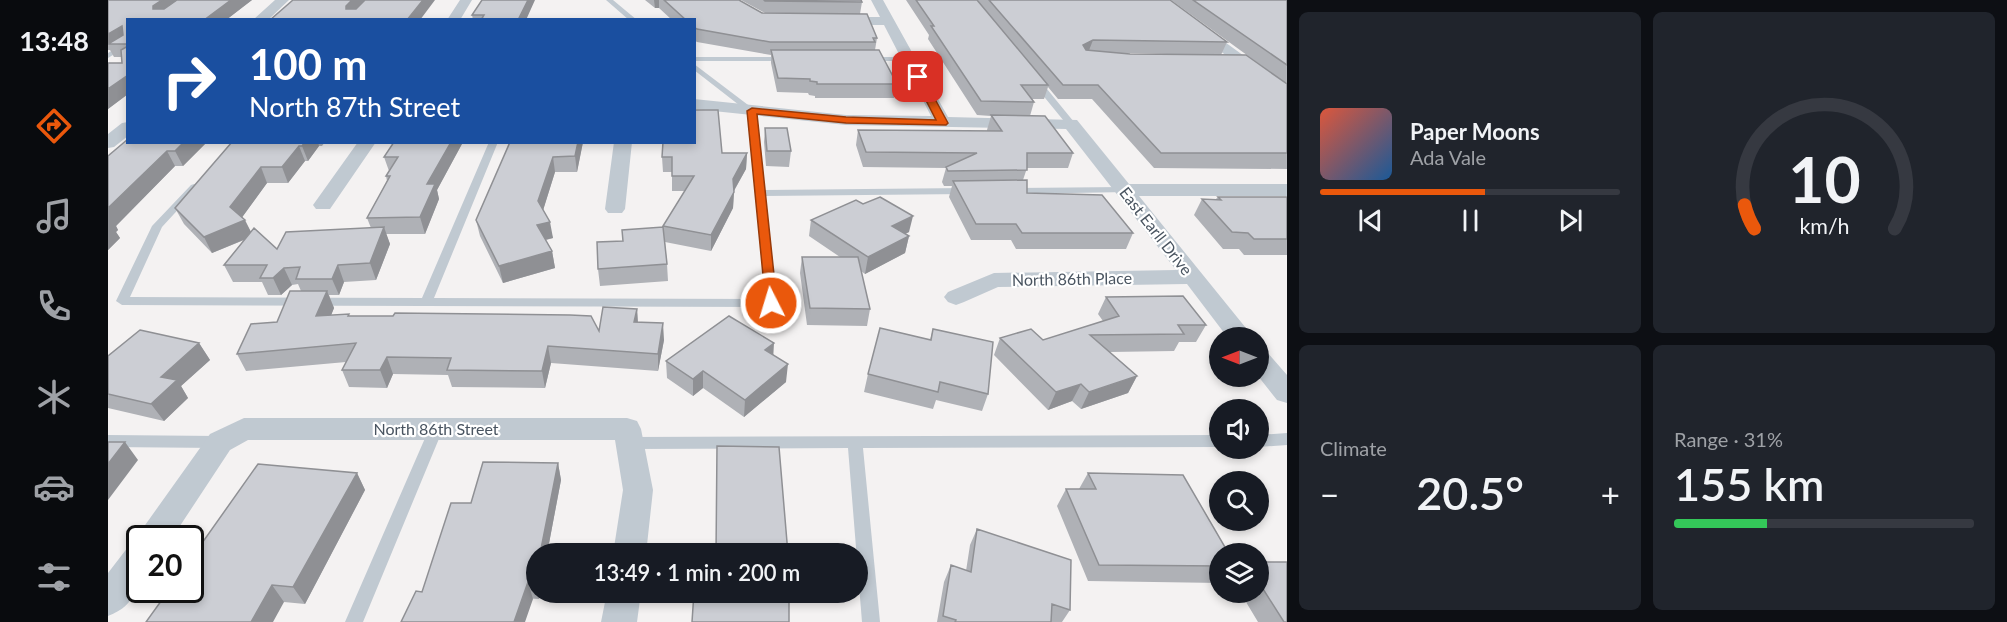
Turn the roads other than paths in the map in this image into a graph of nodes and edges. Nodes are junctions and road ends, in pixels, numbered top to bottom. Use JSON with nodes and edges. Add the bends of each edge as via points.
{"nodes":[{"id":1,"x":283,"y":0,"type":"edge"},
{"id":2,"x":466,"y":0,"type":"edge"},
{"id":3,"x":609,"y":0,"type":"edge"},
{"id":4,"x":877,"y":0,"type":"edge"},
{"id":5,"x":1159,"y":0,"type":"edge"},
{"id":6,"x":261,"y":18,"type":"edge"},
{"id":7,"x":454,"y":18,"type":"edge"},
{"id":8,"x":632,"y":18,"type":"edge"},
{"id":9,"x":824,"y":21,"type":"edge"},
{"id":10,"x":888,"y":21,"type":"junction"},
{"id":11,"x":126,"y":44,"type":"edge"},
{"id":12,"x":108,"y":56,"type":"edge"},
{"id":13,"x":696,"y":59,"type":"edge"},
{"id":14,"x":800,"y":59,"type":"edge"},
{"id":15,"x":859,"y":59,"type":"edge"},
{"id":16,"x":909,"y":59,"type":"junction"},
{"id":17,"x":1216,"y":62,"type":"edge"},
{"id":18,"x":1244,"y":62,"type":"junction"},
{"id":19,"x":696,"y":68,"type":"edge"},
{"id":20,"x":1028,"y":72,"type":"edge"},
{"id":21,"x":1287,"y":94,"type":"edge"},
{"id":22,"x":696,"y":104,"type":"edge"},
{"id":23,"x":752,"y":111,"type":"junction"},
{"id":24,"x":943,"y":123,"type":"junction"},
{"id":25,"x":1071,"y":124,"type":"junction"},
{"id":26,"x":126,"y":128,"type":"edge"},
{"id":27,"x":108,"y":142,"type":"edge"},
{"id":28,"x":366,"y":144,"type":"edge"},
{"id":29,"x":493,"y":144,"type":"edge"},
{"id":30,"x":624,"y":144,"type":"edge"},
{"id":31,"x":205,"y":176,"type":"edge"},
{"id":32,"x":1124,"y":190,"type":"junction"},
{"id":33,"x":1287,"y":190,"type":"edge"},
{"id":34,"x":972,"y":191,"type":"edge"},
{"id":35,"x":995,"y":191,"type":"edge"},
{"id":36,"x":760,"y":193,"type":"junction"},
{"id":37,"x":323,"y":205,"type":"dead end"},
{"id":38,"x":615,"y":209,"type":"dead end"},
{"id":39,"x":1192,"y":277,"type":"junction"},
{"id":40,"x":956,"y":297,"type":"dead end"},
{"id":41,"x":426,"y":302,"type":"junction"},
{"id":42,"x":1233,"y":327,"type":"edge"},
{"id":43,"x":1269,"y":371,"type":"edge"},
{"id":44,"x":1287,"y":393,"type":"edge"},
{"id":45,"x":435,"y":429,"type":"junction"},
{"id":46,"x":232,"y":435,"type":"junction"},
{"id":47,"x":629,"y":436,"type":"junction"},
{"id":48,"x":1287,"y":440,"type":"edge"},
{"id":49,"x":108,"y":441,"type":"edge"},
{"id":50,"x":1209,"y":441,"type":"edge"},
{"id":51,"x":1269,"y":441,"type":"edge"},
{"id":52,"x":855,"y":442,"type":"junction"},
{"id":53,"x":164,"y":525,"type":"edge"},
{"id":54,"x":631,"y":543,"type":"edge"},
{"id":55,"x":126,"y":576,"type":"edge"},
{"id":56,"x":108,"y":600,"type":"edge"},
{"id":57,"x":622,"y":603,"type":"edge"},
{"id":58,"x":354,"y":622,"type":"edge"},
{"id":59,"x":619,"y":622,"type":"edge"},
{"id":60,"x":872,"y":622,"type":"edge"}],
"edges":[{"from":1,"to":6,"type":"street"},
{"from":2,"to":7,"type":"street"},
{"from":3,"to":8,"type":"lane"},
{"from":4,"to":10,"type":"street"},
{"from":5,"to":18,"type":"street"},
{"from":9,"to":10,"type":"street"},
{"from":10,"to":16,"type":"street"},
{"from":11,"to":12,"type":"lane"},
{"from":13,"to":14,"type":"lane"},
{"from":15,"to":16,"type":"lane"},
{"from":16,"to":24,"type":"street"},
{"from":17,"to":18,"type":"street"},
{"from":18,"to":21,"type":"street"},
{"from":19,"to":23,"type":"lane"},
{"from":20,"to":25,"type":"lane"},
{"from":22,"to":23,"type":"street"},
{"from":23,"to":24,"type":"street","via":[[846,120]]},
{"from":23,"to":36,"type":"lane"},
{"from":24,"to":25,"type":"street"},
{"from":25,"to":32,"type":"street","name":"East Earll Drive"},
{"from":26,"to":27,"type":"street"},
{"from":28,"to":37,"type":"street"},
{"from":29,"to":41,"type":"lane"},
{"from":30,"to":38,"type":"street"},
{"from":31,"to":41,"type":"lane","via":[[158,226],[122,302]]},
{"from":32,"to":33,"type":"street"},
{"from":32,"to":35,"type":"lane"},
{"from":32,"to":39,"type":"street","name":"East Earll Drive"},
{"from":34,"to":36,"type":"lane"},
{"from":36,"to":41,"type":"lane","via":[[771,303]]},
{"from":39,"to":40,"type":"street","name":"North 86th Place","via":[[994,280]]},
{"from":39,"to":42,"type":"street","name":"East Earll Drive"},
{"from":43,"to":44,"type":"street"},
{"from":45,"to":46,"type":"street","name":"North 86th Street"},
{"from":45,"to":47,"type":"street","name":"North 86th Street"},
{"from":45,"to":58,"type":"lane"},
{"from":46,"to":49,"type":"lane"},
{"from":46,"to":53,"type":"street"},
{"from":47,"to":52,"type":"lane"},
{"from":47,"to":54,"type":"street","via":[[638,490]]},
{"from":48,"to":51,"type":"lane"},
{"from":50,"to":52,"type":"lane"},
{"from":52,"to":60,"type":"lane"},
{"from":55,"to":56,"type":"street"},
{"from":57,"to":59,"type":"street"}]}
